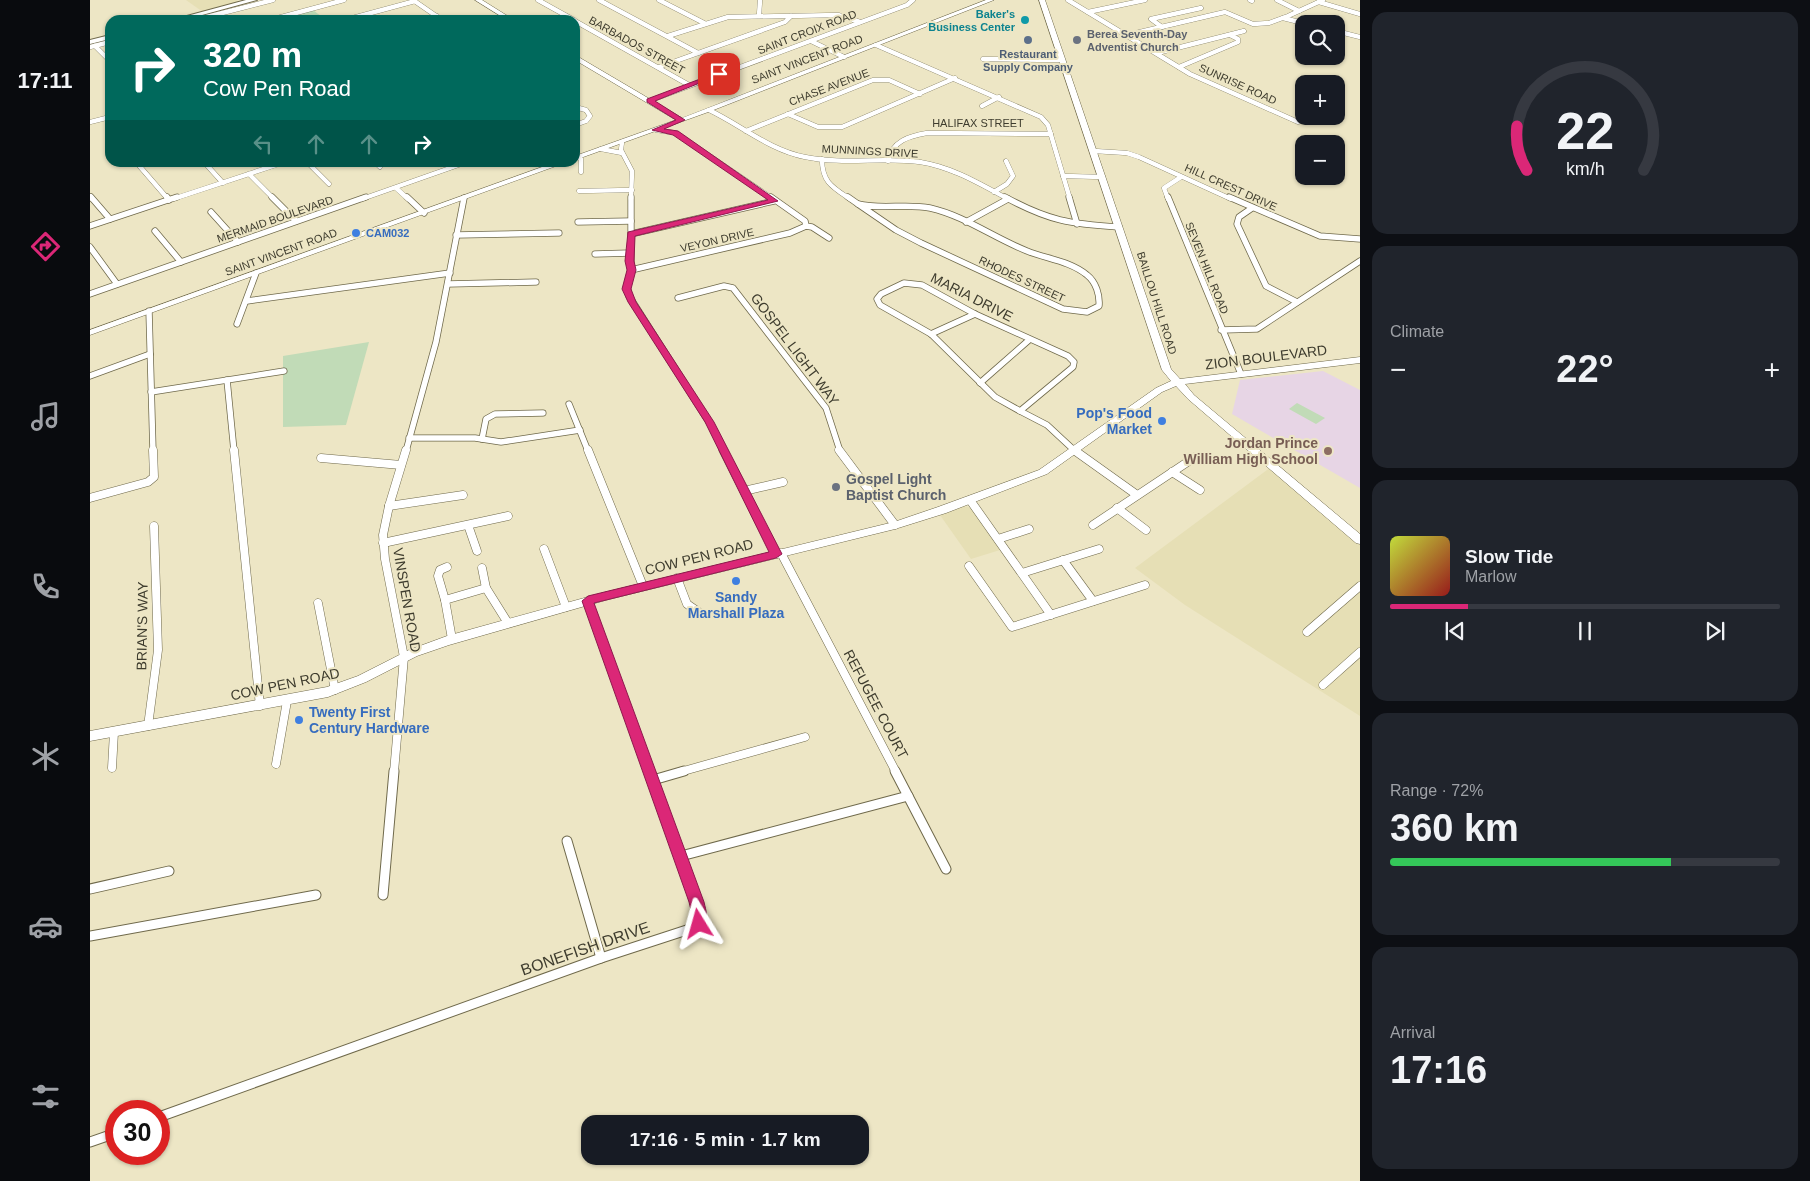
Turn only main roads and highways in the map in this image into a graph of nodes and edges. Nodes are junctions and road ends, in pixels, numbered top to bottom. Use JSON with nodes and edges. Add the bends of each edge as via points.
{"nodes":[{"id":1,"x":254,"y":0,"type":"edge"},
{"id":2,"x":1042,"y":0,"type":"edge"},
{"id":3,"x":240,"y":2,"type":"edge"},
{"id":4,"x":194,"y":15,"type":"edge"},
{"id":5,"x":105,"y":39,"type":"edge"},
{"id":6,"x":92,"y":45,"type":"edge"},
{"id":7,"x":1360,"y":360,"type":"edge"},
{"id":8,"x":1176,"y":382,"type":"junction"},
{"id":9,"x":1360,"y":540,"type":"edge"},
{"id":10,"x":90,"y":736,"type":"edge"}],
"edges":[{"from":1,"to":3,"type":"main road"},
{"from":2,"to":8,"type":"main road","name":"BAILLOU HILL ROAD","via":[[1162,359]]},
{"from":3,"to":4,"type":"main road"},
{"from":5,"to":6,"type":"main road"},
{"from":7,"to":8,"type":"main road","name":"ZION BOULEVARD"},
{"from":8,"to":9,"type":"main road","name":"BAILLOU HILL ROAD"},
{"from":8,"to":10,"type":"main road","name":"COW PEN ROAD","via":[[1159,390],[1043,472],[925,516],[643,586],[452,639],[335,690]]}]}
